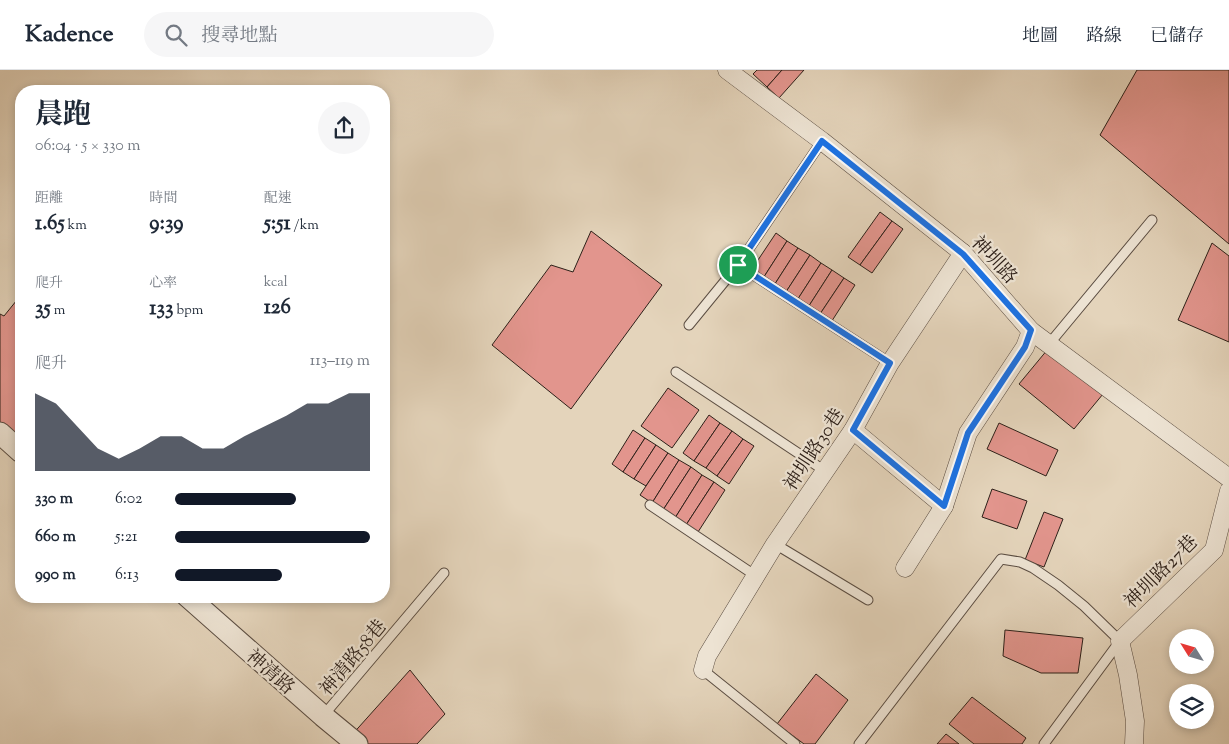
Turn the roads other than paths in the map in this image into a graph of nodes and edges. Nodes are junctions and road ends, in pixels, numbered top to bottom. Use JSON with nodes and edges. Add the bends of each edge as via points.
{"nodes":[{"id":1,"x":727,"y":70,"type":"edge"},
{"id":2,"x":822,"y":141,"type":"junction"},
{"id":3,"x":1152,"y":220,"type":"dead end"},
{"id":4,"x":963,"y":254,"type":"junction"},
{"id":5,"x":738,"y":265,"type":"junction"},
{"id":6,"x":690,"y":326,"type":"dead end"},
{"id":7,"x":1031,"y":330,"type":"junction"},
{"id":8,"x":1049,"y":344,"type":"junction"},
{"id":9,"x":890,"y":363,"type":"junction"},
{"id":10,"x":676,"y":372,"type":"dead end"},
{"id":11,"x":853,"y":430,"type":"junction"},
{"id":12,"x":0,"y":433,"type":"edge"},
{"id":13,"x":15,"y":447,"type":"edge"},
{"id":14,"x":825,"y":471,"type":"junction"},
{"id":15,"x":1229,"y":478,"type":"edge"},
{"id":16,"x":1229,"y":491,"type":"edge"},
{"id":17,"x":650,"y":505,"type":"dead end"},
{"id":18,"x":944,"y":506,"type":"junction"},
{"id":19,"x":775,"y":544,"type":"junction"},
{"id":20,"x":905,"y":568,"type":"dead end"},
{"id":21,"x":444,"y":573,"type":"dead end"},
{"id":22,"x":756,"y":576,"type":"junction"},
{"id":23,"x":868,"y":600,"type":"dead end"},
{"id":24,"x":194,"y":603,"type":"edge"},
{"id":25,"x":1120,"y":640,"type":"junction"},
{"id":26,"x":703,"y":670,"type":"joint"},
{"id":27,"x":323,"y":716,"type":"junction"},
{"id":28,"x":357,"y":744,"type":"edge"},
{"id":29,"x":795,"y":744,"type":"edge"},
{"id":30,"x":859,"y":744,"type":"edge"},
{"id":31,"x":1044,"y":744,"type":"edge"},
{"id":32,"x":1134,"y":744,"type":"edge"}],
"edges":[{"from":1,"to":2,"type":"street","name":"神圳路"},
{"from":2,"to":4,"type":"street","name":"神圳路"},
{"from":2,"to":5,"type":"lane"},
{"from":3,"to":8,"type":"lane"},
{"from":4,"to":7,"type":"street","name":"神圳路"},
{"from":4,"to":9,"type":"street","name":"神圳路30巷"},
{"from":5,"to":6,"type":"lane"},
{"from":5,"to":9,"type":"lane"},
{"from":7,"to":8,"type":"street","name":"神圳路"},
{"from":7,"to":18,"type":"street","via":[[1025,347],[968,433]]},
{"from":8,"to":15,"type":"street","name":"神圳路"},
{"from":9,"to":11,"type":"street","name":"神圳路30巷"},
{"from":10,"to":14,"type":"lane"},
{"from":11,"to":14,"type":"street","name":"神圳路30巷"},
{"from":11,"to":18,"type":"street"},
{"from":12,"to":13,"type":"street"},
{"from":14,"to":19,"type":"street","name":"神圳路30巷"},
{"from":16,"to":25,"type":"street","name":"神圳路27巷","via":[[1214,550]]},
{"from":17,"to":22,"type":"lane"},
{"from":18,"to":20,"type":"street"},
{"from":19,"to":22,"type":"street","name":"神圳路30巷"},
{"from":19,"to":23,"type":"lane"},
{"from":21,"to":27,"type":"lane","name":"神清路58巷"},
{"from":22,"to":26,"type":"street","name":"神圳路30巷","via":[[707,656]]},
{"from":24,"to":27,"type":"street","name":"神清路"},
{"from":25,"to":30,"type":"lane","via":[[1058,584],[1020,562],[1001,560]]},
{"from":25,"to":31,"type":"lane"},
{"from":25,"to":32,"type":"street","via":[[1135,721]]},
{"from":26,"to":29,"type":"lane"},
{"from":27,"to":28,"type":"street","name":"神清路"}]}
